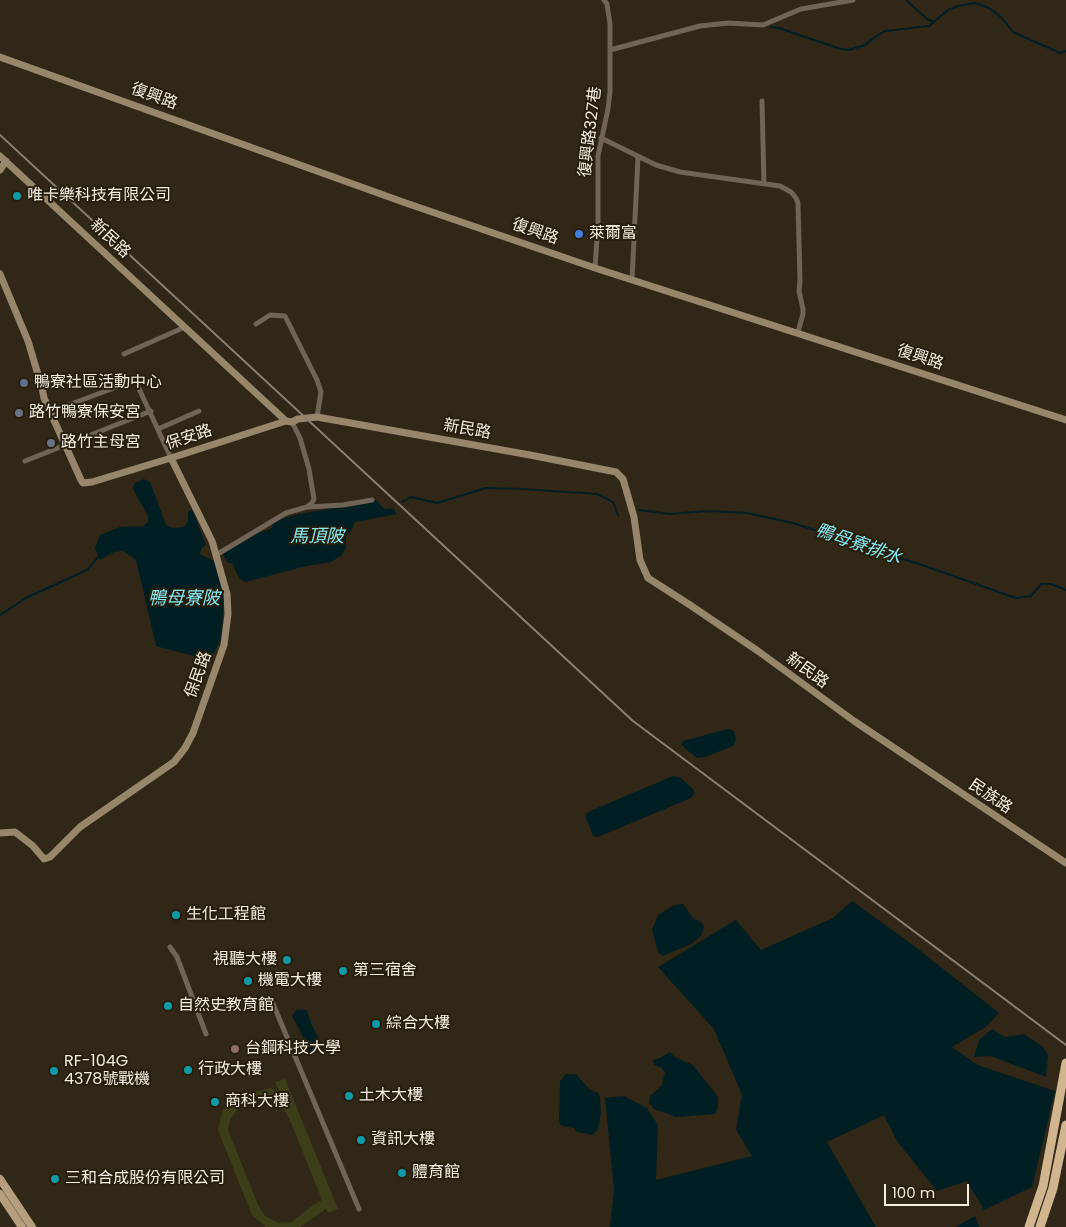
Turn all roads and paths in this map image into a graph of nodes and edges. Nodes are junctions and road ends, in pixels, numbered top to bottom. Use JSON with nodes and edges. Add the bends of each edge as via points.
{"nodes":[{"id":1,"x":853,"y":0,"type":"edge"},
{"id":2,"x":607,"y":1,"type":"edge"},
{"id":3,"x":610,"y":50,"type":"junction"},
{"id":4,"x":0,"y":57,"type":"edge"},
{"id":5,"x":762,"y":101,"type":"dead end"},
{"id":6,"x":601,"y":138,"type":"junction"},
{"id":7,"x":638,"y":157,"type":"junction"},
{"id":8,"x":3,"y":158,"type":"edge"},
{"id":9,"x":0,"y":170,"type":"edge"},
{"id":10,"x":764,"y":184,"type":"junction"},
{"id":11,"x":595,"y":268,"type":"junction"},
{"id":12,"x":0,"y":274,"type":"edge"},
{"id":13,"x":632,"y":280,"type":"junction"},
{"id":14,"x":256,"y":324,"type":"dead end"},
{"id":15,"x":185,"y":327,"type":"junction"},
{"id":16,"x":798,"y":332,"type":"junction"},
{"id":17,"x":124,"y":354,"type":"dead end"},
{"id":18,"x":151,"y":411,"type":"junction"},
{"id":19,"x":200,"y":411,"type":"dead end"},
{"id":20,"x":50,"y":412,"type":"junction"},
{"id":21,"x":317,"y":418,"type":"junction"},
{"id":22,"x":1066,"y":420,"type":"edge"},
{"id":23,"x":289,"y":422,"type":"junction"},
{"id":24,"x":158,"y":429,"type":"junction"},
{"id":25,"x":65,"y":445,"type":"junction"},
{"id":26,"x":172,"y":458,"type":"junction"},
{"id":27,"x":25,"y":461,"type":"dead end"},
{"id":28,"x":372,"y":500,"type":"dead end"},
{"id":29,"x":307,"y":507,"type":"junction"},
{"id":30,"x":216,"y":555,"type":"junction"},
{"id":31,"x":900,"y":751,"type":"joint"},
{"id":32,"x":0,"y":833,"type":"edge"},
{"id":33,"x":1066,"y":863,"type":"edge"},
{"id":34,"x":170,"y":948,"type":"dead end"},
{"id":35,"x":271,"y":999,"type":"dead end"},
{"id":36,"x":206,"y":1034,"type":"dead end"},
{"id":37,"x":1066,"y":1063,"type":"edge"},
{"id":38,"x":1066,"y":1125,"type":"edge"},
{"id":39,"x":0,"y":1179,"type":"edge"},
{"id":40,"x":0,"y":1194,"type":"edge"},
{"id":41,"x":358,"y":1209,"type":"dead end"},
{"id":42,"x":22,"y":1227,"type":"edge"},
{"id":43,"x":32,"y":1227,"type":"edge"},
{"id":44,"x":1028,"y":1227,"type":"edge"},
{"id":45,"x":1040,"y":1227,"type":"edge"}],
"edges":[{"from":1,"to":3,"type":"street","via":[[801,9],[763,25],[706,25]]},
{"from":2,"to":3,"type":"street","name":"復興路327巷"},
{"from":3,"to":6,"type":"street","name":"復興路327巷","via":[[608,109]]},
{"from":4,"to":11,"type":"street","name":"復興路"},
{"from":5,"to":10,"type":"street"},
{"from":6,"to":7,"type":"street"},
{"from":6,"to":11,"type":"street","name":"復興路327巷"},
{"from":7,"to":10,"type":"street","via":[[680,172]]},
{"from":7,"to":13,"type":"street"},
{"from":8,"to":9,"type":"street"},
{"from":8,"to":15,"type":"street","name":"新民路"},
{"from":10,"to":16,"type":"street","via":[[786,188],[798,203],[799,291],[804,314]]},
{"from":11,"to":13,"type":"street","name":"復興路"},
{"from":12,"to":20,"type":"street","name":"保安路","via":[[28,341]]},
{"from":13,"to":16,"type":"street","name":"復興路"},
{"from":14,"to":21,"type":"street","via":[[270,315],[284,316],[321,392]]},
{"from":15,"to":17,"type":"street"},
{"from":15,"to":23,"type":"street","name":"新民路"},
{"from":16,"to":22,"type":"street","name":"復興路"},
{"from":18,"to":20,"type":"street","name":"保民路","via":[[135,380]]},
{"from":18,"to":24,"type":"street","name":"保民路"},
{"from":18,"to":25,"type":"street"},
{"from":19,"to":24,"type":"street"},
{"from":20,"to":25,"type":"street","name":"保安路"},
{"from":21,"to":23,"type":"street","name":"新民路"},
{"from":21,"to":31,"type":"street","name":"新民路","via":[[611,469],[623,479],[634,517],[640,560],[648,578]]},
{"from":23,"to":26,"type":"street","name":"保安路"},
{"from":23,"to":29,"type":"street","via":[[300,438],[309,469],[314,498]]},
{"from":24,"to":26,"type":"street","name":"保民路"},
{"from":25,"to":26,"type":"street","name":"保安路","via":[[81,480],[87,483]]},
{"from":25,"to":27,"type":"street"},
{"from":26,"to":30,"type":"street","name":"保民路"},
{"from":28,"to":29,"type":"street"},
{"from":29,"to":30,"type":"street","via":[[286,513]]},
{"from":30,"to":32,"type":"street","name":"保民路","via":[[227,594],[224,645],[185,748],[174,762],[80,826],[50,857],[44,859],[15,832]]},
{"from":31,"to":33,"type":"street","name":"民族路"},
{"from":34,"to":36,"type":"street","via":[[177,957]]},
{"from":35,"to":41,"type":"street"},
{"from":37,"to":44,"type":"highway","via":[[1043,1186]]},
{"from":38,"to":45,"type":"highway","via":[[1053,1188]]},
{"from":39,"to":43,"type":"main road"},
{"from":40,"to":42,"type":"main road"}]}
